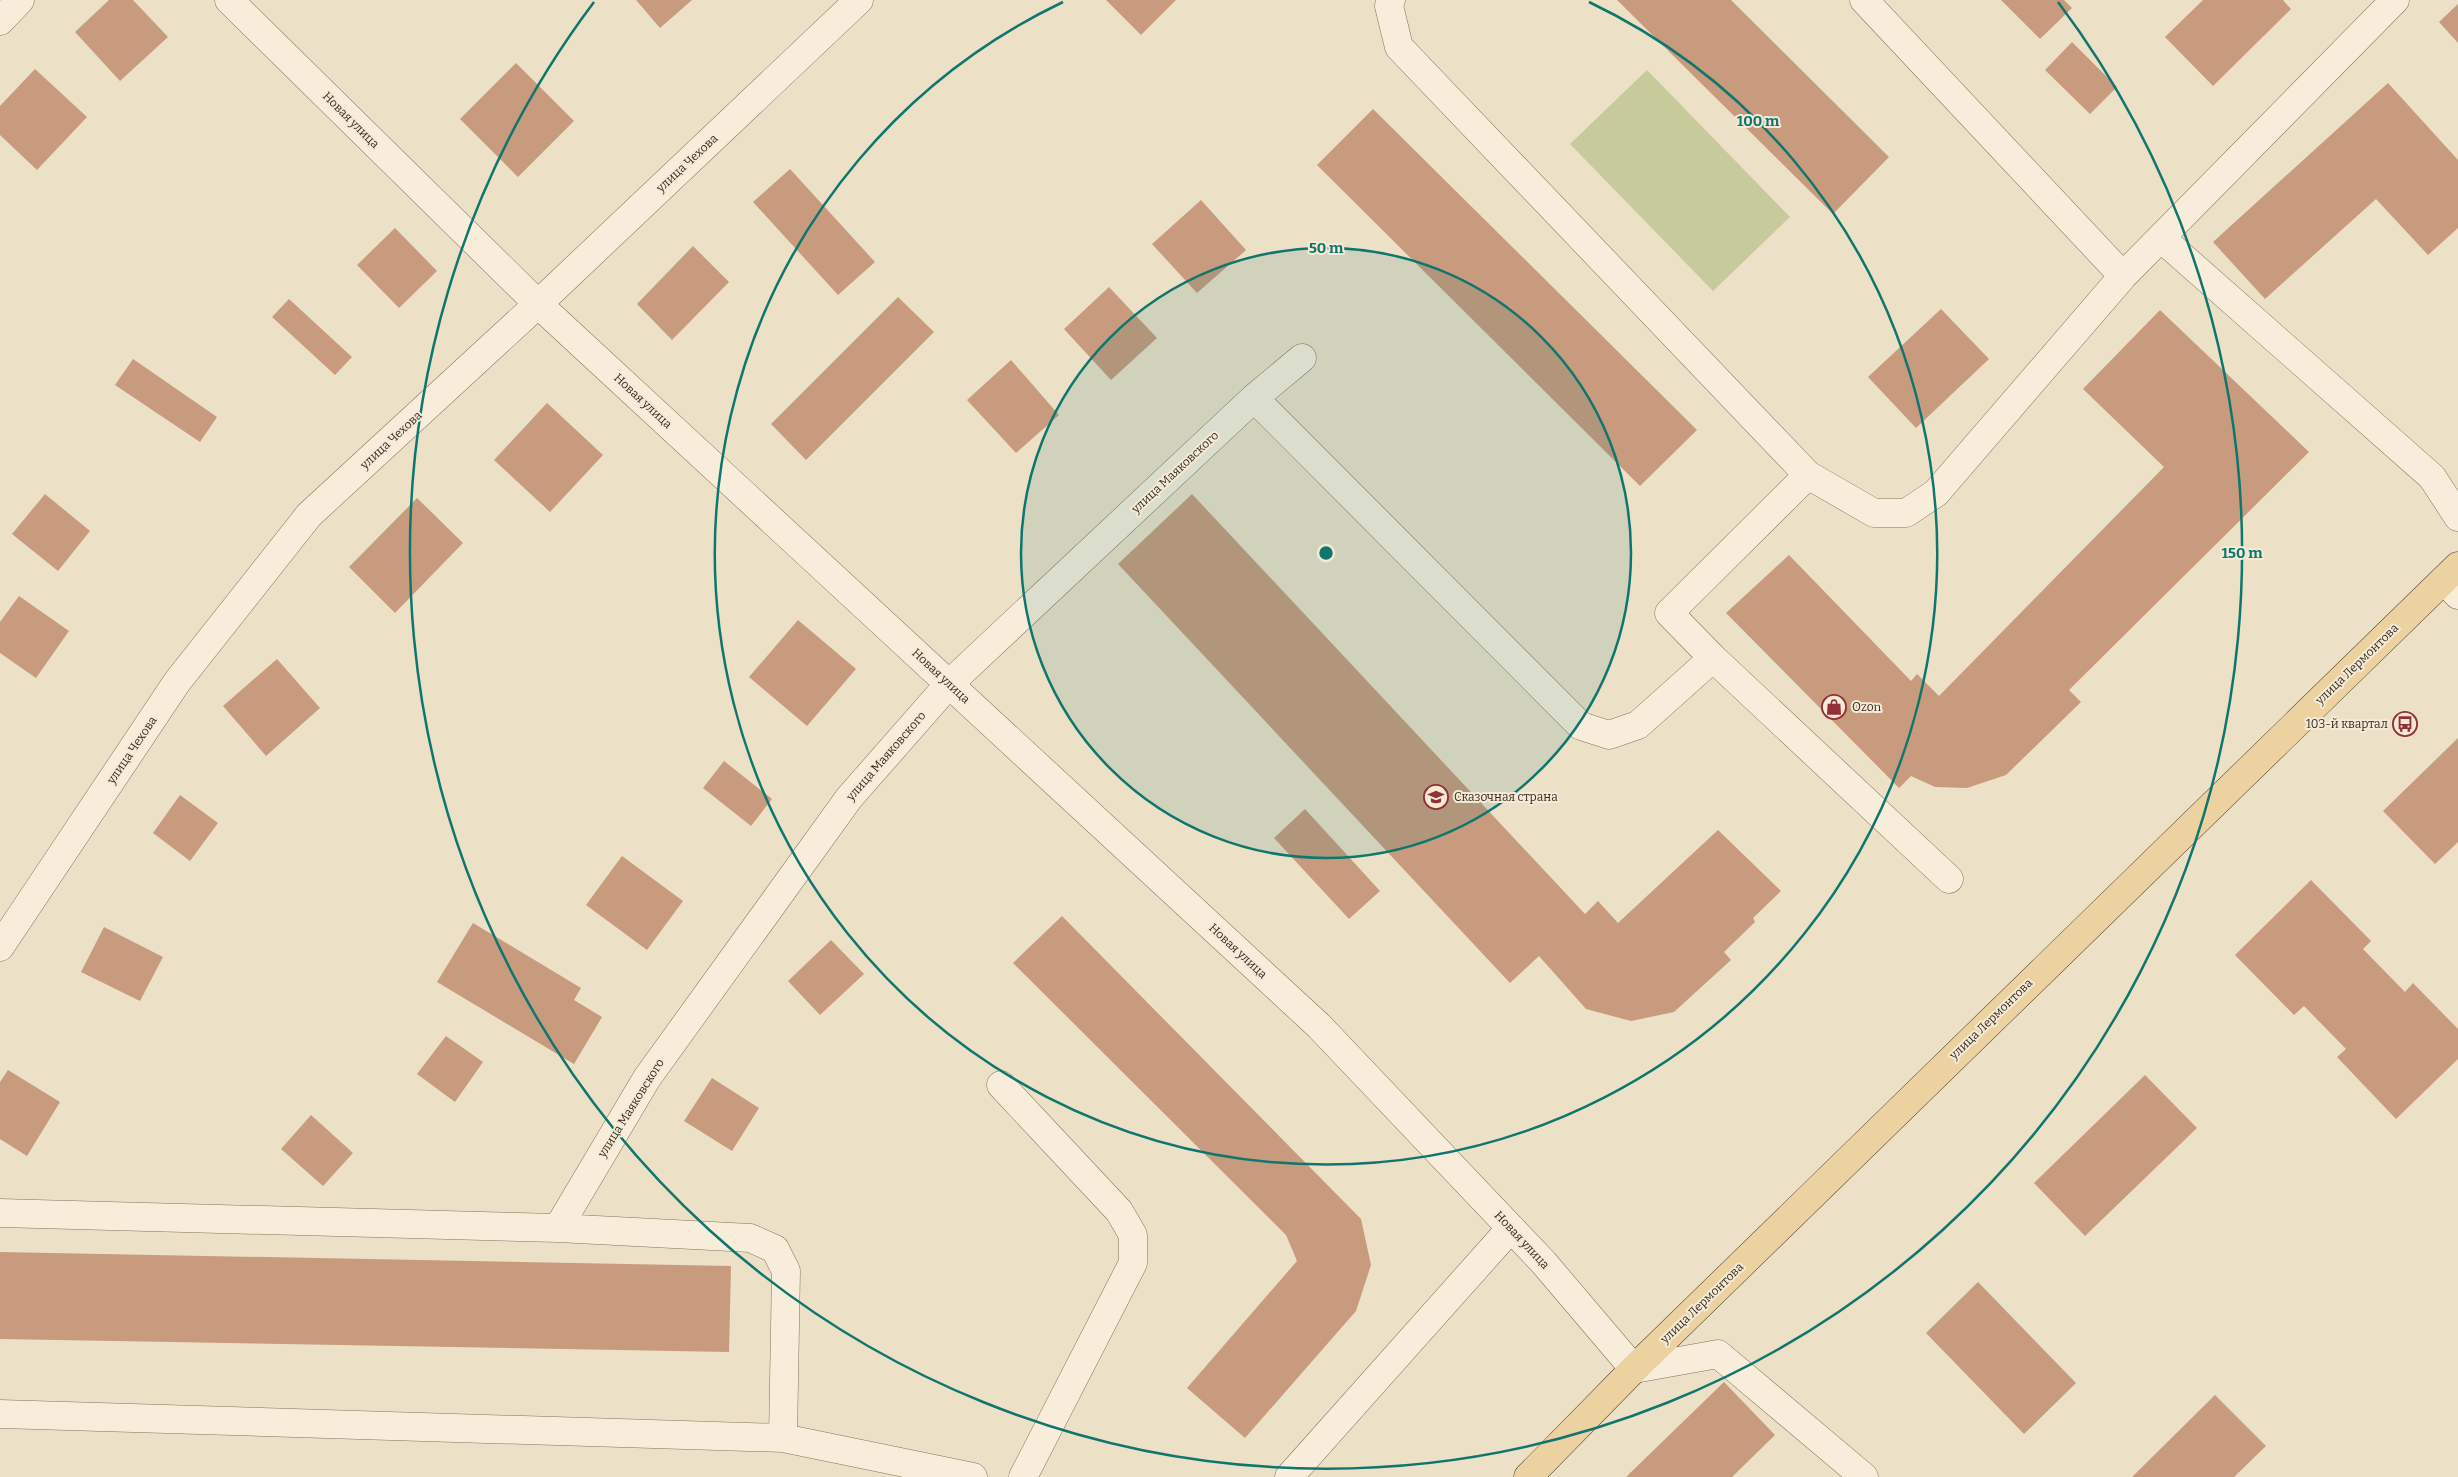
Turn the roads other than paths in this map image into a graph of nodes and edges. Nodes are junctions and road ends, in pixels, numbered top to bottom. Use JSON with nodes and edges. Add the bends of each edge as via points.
{"nodes":[{"id":1,"x":20,"y":0,"type":"edge"},
{"id":2,"x":229,"y":0,"type":"edge"},
{"id":3,"x":859,"y":0,"type":"edge"},
{"id":4,"x":1391,"y":0,"type":"edge"},
{"id":5,"x":1864,"y":0,"type":"edge"},
{"id":6,"x":2396,"y":0,"type":"edge"},
{"id":7,"x":0,"y":21,"type":"edge"},
{"id":8,"x":2161,"y":238,"type":"junction"},
{"id":9,"x":2123,"y":276,"type":"junction"},
{"id":10,"x":538,"y":304,"type":"junction"},
{"id":11,"x":1302,"y":358,"type":"dead end"},
{"id":12,"x":1254,"y":398,"type":"junction"},
{"id":13,"x":1808,"y":475,"type":"junction"},
{"id":14,"x":2458,"y":517,"type":"edge"},
{"id":15,"x":2453,"y":580,"type":"edge"},
{"id":16,"x":1713,"y":658,"type":"junction"},
{"id":17,"x":949,"y":684,"type":"junction"},
{"id":18,"x":1948,"y":879,"type":"dead end"},
{"id":19,"x":0,"y":947,"type":"edge"},
{"id":20,"x":1001,"y":1085,"type":"dead end"},
{"id":21,"x":0,"y":1213,"type":"edge"},
{"id":22,"x":558,"y":1228,"type":"junction"},
{"id":23,"x":1511,"y":1228,"type":"junction"},
{"id":24,"x":1634,"y":1369,"type":"junction"},
{"id":25,"x":0,"y":1414,"type":"edge"},
{"id":26,"x":783,"y":1438,"type":"junction"},
{"id":27,"x":1857,"y":1474,"type":"edge"},
{"id":28,"x":974,"y":1477,"type":"edge"},
{"id":29,"x":1024,"y":1477,"type":"edge"},
{"id":30,"x":1289,"y":1477,"type":"edge"},
{"id":31,"x":1528,"y":1477,"type":"edge"}],
"edges":[{"from":1,"to":7,"type":"street"},
{"from":2,"to":10,"type":"street","name":"Новая улица"},
{"from":3,"to":10,"type":"street","name":"улица Чехова"},
{"from":4,"to":13,"type":"street","via":[[1389,6],[1399,47]]},
{"from":5,"to":9,"type":"street"},
{"from":6,"to":8,"type":"street"},
{"from":8,"to":9,"type":"street"},
{"from":8,"to":14,"type":"street","via":[[2432,477]]},
{"from":9,"to":13,"type":"street","via":[[1936,493],[1906,513],[1874,513]]},
{"from":10,"to":17,"type":"street","name":"Новая улица"},
{"from":10,"to":19,"type":"street","name":"улица Чехова","via":[[309,515],[177,682]]},
{"from":11,"to":12,"type":"street","name":"улица Маяковского"},
{"from":12,"to":16,"type":"street","via":[[1581,726],[1608,735],[1638,725]]},
{"from":12,"to":17,"type":"street","name":"улица Маяковского"},
{"from":13,"to":16,"type":"street","via":[[1669,613]]},
{"from":15,"to":24,"type":"main road","name":"улица Лермонтова"},
{"from":16,"to":18,"type":"street"},
{"from":17,"to":22,"type":"street","name":"улица Маяковского","via":[[849,798],[647,1078]]},
{"from":17,"to":23,"type":"street","name":"Новая улица","via":[[1319,1026]]},
{"from":20,"to":29,"type":"street","via":[[1119,1210],[1133,1235],[1133,1263]]},
{"from":21,"to":22,"type":"street"},
{"from":22,"to":26,"type":"street","via":[[750,1238],[775,1249],[786,1271]]},
{"from":23,"to":24,"type":"street","name":"Новая улица"},
{"from":23,"to":30,"type":"street"},
{"from":24,"to":27,"type":"street","via":[[1718,1354]]},
{"from":24,"to":31,"type":"main road","name":"улица Лермонтова"},
{"from":25,"to":26,"type":"street"},
{"from":26,"to":28,"type":"street"}]}
